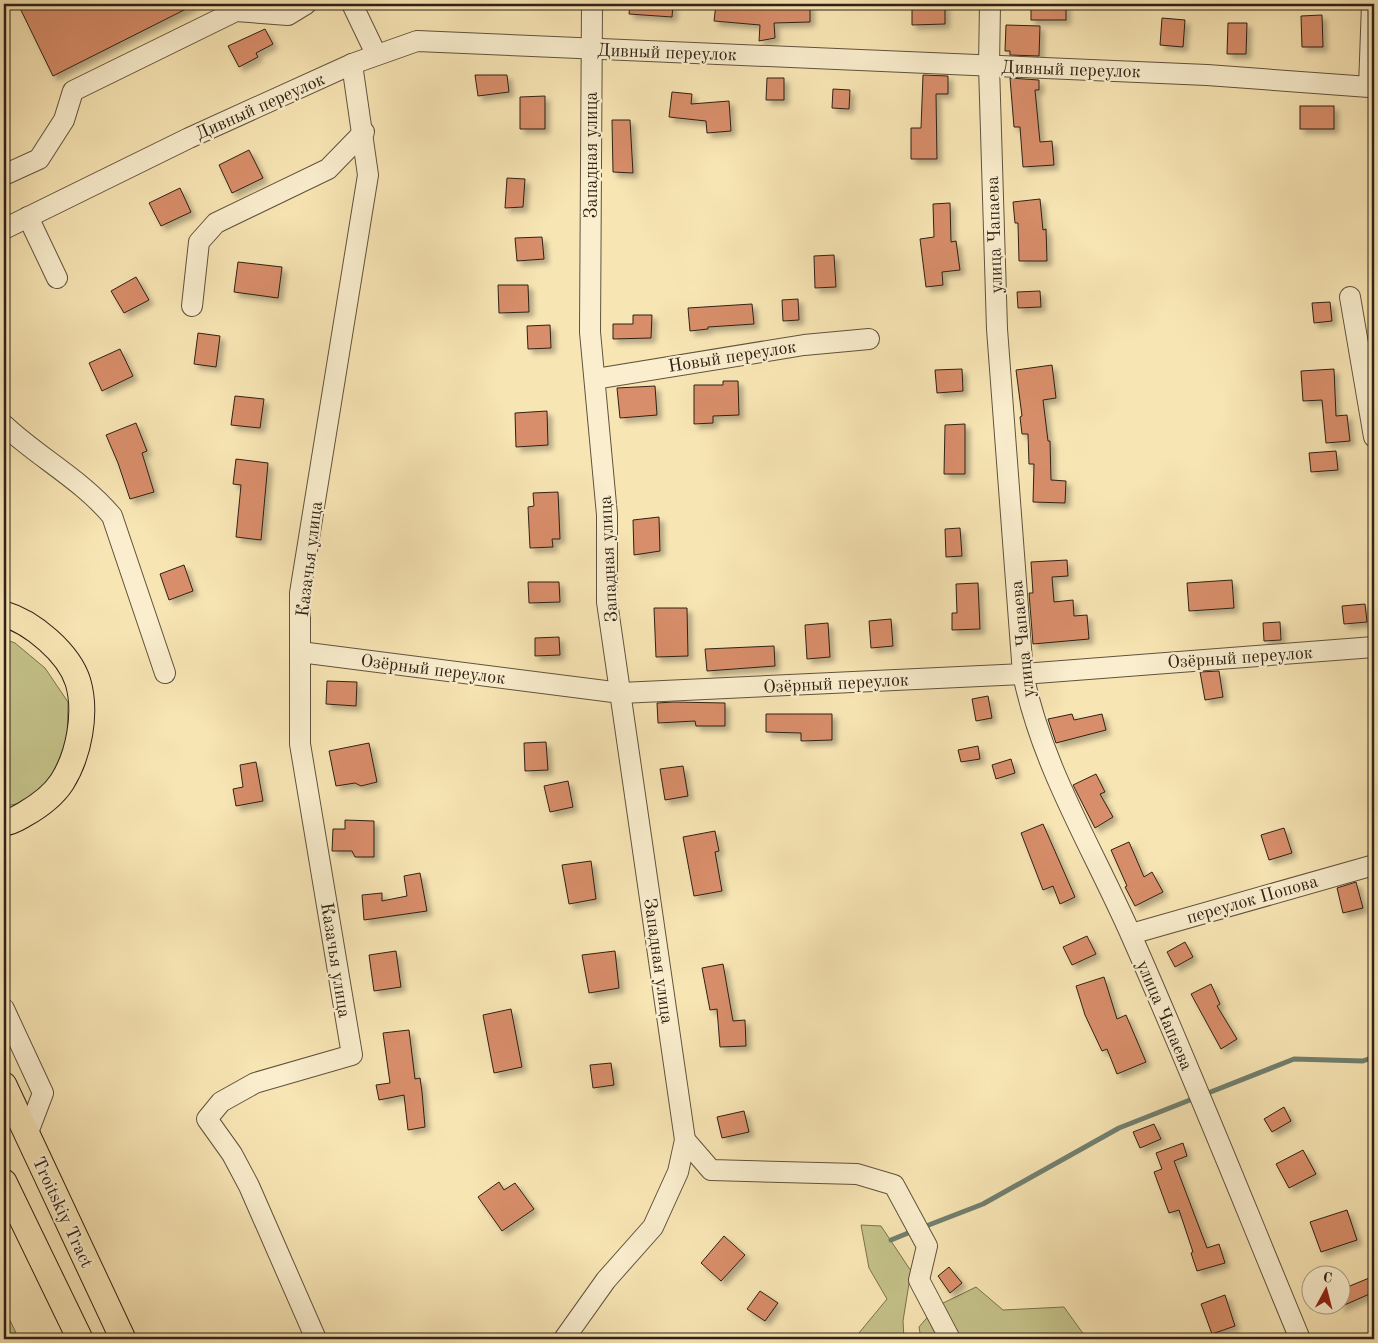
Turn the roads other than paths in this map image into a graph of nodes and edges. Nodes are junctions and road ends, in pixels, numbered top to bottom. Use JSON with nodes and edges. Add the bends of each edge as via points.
{"nodes":[{"id":1,"x":306,"y":4,"type":"edge"},
{"id":2,"x":352,"y":4,"type":"edge"},
{"id":3,"x":592,"y":4,"type":"edge"},
{"id":4,"x":990,"y":4,"type":"edge"},
{"id":5,"x":1372,"y":4,"type":"edge"},
{"id":6,"x":234,"y":7,"type":"edge"},
{"id":7,"x":591,"y":49,"type":"junction"},
{"id":8,"x":376,"y":54,"type":"junction"},
{"id":9,"x":352,"y":64,"type":"junction"},
{"id":10,"x":989,"y":66,"type":"junction"},
{"id":11,"x":364,"y":132,"type":"junction"},
{"id":12,"x":4,"y":176,"type":"edge"},
{"id":13,"x":28,"y":217,"type":"junction"},
{"id":14,"x":4,"y":229,"type":"edge"},
{"id":15,"x":58,"y":278,"type":"dead end"},
{"id":16,"x":1350,"y":296,"type":"dead end"},
{"id":17,"x":192,"y":306,"type":"dead end"},
{"id":18,"x":869,"y":340,"type":"dead end"},
{"id":19,"x":595,"y":379,"type":"junction"},
{"id":20,"x":4,"y":425,"type":"edge"},
{"id":21,"x":1374,"y":437,"type":"edge"},
{"id":22,"x":4,"y":614,"type":"edge"},
{"id":23,"x":1374,"y":647,"type":"edge"},
{"id":24,"x":300,"y":652,"type":"junction"},
{"id":25,"x":165,"y":673,"type":"dead end"},
{"id":26,"x":1023,"y":674,"type":"junction"},
{"id":27,"x":621,"y":692,"type":"junction"},
{"id":28,"x":4,"y":823,"type":"edge"},
{"id":29,"x":1374,"y":865,"type":"edge"},
{"id":30,"x":1131,"y":934,"type":"junction"},
{"id":31,"x":4,"y":1009,"type":"edge"},
{"id":32,"x":4,"y":1085,"type":"edge"},
{"id":33,"x":27,"y":1135,"type":"junction"},
{"id":34,"x":685,"y":1140,"type":"junction"},
{"id":35,"x":4,"y":1182,"type":"edge"},
{"id":36,"x":1296,"y":1335,"type":"edge"},
{"id":37,"x":80,"y":1339,"type":"edge"},
{"id":38,"x":123,"y":1339,"type":"edge"},
{"id":39,"x":316,"y":1339,"type":"edge"},
{"id":40,"x":564,"y":1339,"type":"edge"},
{"id":41,"x":950,"y":1339,"type":"edge"}],
"edges":[{"from":1,"to":6,"type":"street","via":[[288,15]]},
{"from":2,"to":8,"type":"street"},
{"from":3,"to":7,"type":"street","name":"Западная улица"},
{"from":4,"to":10,"type":"street","name":"улица Чапаева"},
{"from":5,"to":10,"type":"street","name":"Дивный переулок","via":[[1370,87],[1207,75]]},
{"from":6,"to":12,"type":"street","via":[[73,90],[64,120],[39,159]]},
{"from":7,"to":8,"type":"street","name":"Дивный переулок","via":[[417,41]]},
{"from":7,"to":10,"type":"street","name":"Дивный переулок"},
{"from":7,"to":19,"type":"street","name":"Западная улица","via":[[590,332]]},
{"from":8,"to":9,"type":"street","name":"Дивный переулок"},
{"from":9,"to":11,"type":"street","name":"Казачья улица"},
{"from":9,"to":13,"type":"street","name":"Дивный переулок","via":[[189,138]]},
{"from":10,"to":26,"type":"street","name":"улица Чапаева","via":[[996,329]]},
{"from":11,"to":17,"type":"street","via":[[328,169],[216,223],[198,242]]},
{"from":11,"to":24,"type":"street","name":"Казачья улица","via":[[368,175],[300,593]]},
{"from":13,"to":14,"type":"street","name":"Дивный переулок"},
{"from":13,"to":15,"type":"street"},
{"from":16,"to":21,"type":"street"},
{"from":18,"to":19,"type":"street","name":"Новый переулок","via":[[804,345]]},
{"from":19,"to":27,"type":"street","name":"Западная улица","via":[[607,515],[607,602]]},
{"from":20,"to":25,"type":"street","via":[[95,496],[112,516]]},
{"from":22,"to":28,"type":"main road","via":[[40,634],[65,657],[78,682],[82,711],[73,761],[62,783],[42,804]]},
{"from":23,"to":26,"type":"street","name":"Озёрный переулок"},
{"from":24,"to":27,"type":"street","name":"Озёрный переулок"},
{"from":24,"to":39,"type":"street","name":"Казачья улица","via":[[300,744],[352,1055],[255,1083],[221,1102],[207,1120],[232,1154],[249,1186]]},
{"from":26,"to":27,"type":"street","name":"Озёрный переулок"},
{"from":26,"to":30,"type":"street","name":"улица Чапаева","via":[[1030,712],[1043,748]]},
{"from":27,"to":34,"type":"street","name":"Западная улица"},
{"from":29,"to":30,"type":"street","name":"переулок Попова"},
{"from":30,"to":36,"type":"street","name":"улица Чапаева"},
{"from":31,"to":33,"type":"street","via":[[43,1093]]},
{"from":32,"to":33,"type":"main road","name":"Troitskiy Tract"},
{"from":33,"to":38,"type":"main road","name":"Troitskiy Tract"},
{"from":34,"to":40,"type":"street","via":[[678,1172],[653,1227],[606,1280]]},
{"from":34,"to":41,"type":"street","via":[[711,1170],[856,1174],[894,1185],[927,1246],[919,1280]]},
{"from":35,"to":37,"type":"main road"}]}
